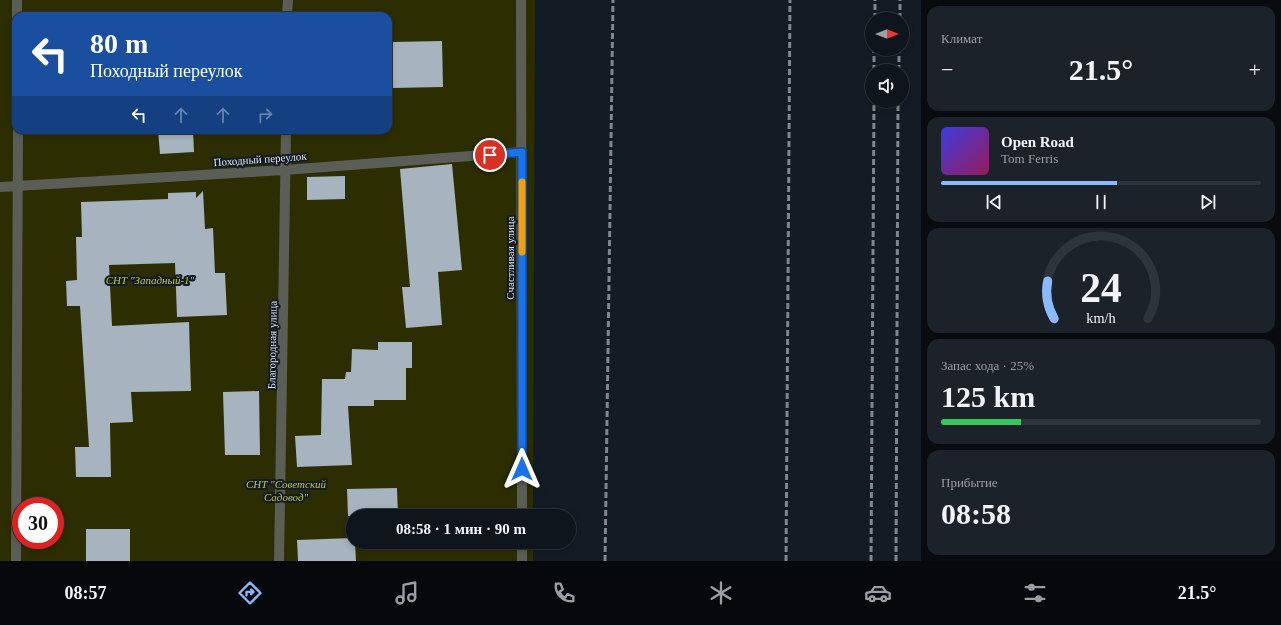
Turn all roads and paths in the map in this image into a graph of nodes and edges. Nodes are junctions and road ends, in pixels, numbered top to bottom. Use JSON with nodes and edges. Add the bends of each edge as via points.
{"nodes":[{"id":1,"x":17,"y":0,"type":"edge"},
{"id":2,"x":288,"y":0,"type":"edge"},
{"id":3,"x":521,"y":0,"type":"edge"},
{"id":4,"x":17,"y":12,"type":"edge"},
{"id":5,"x":287,"y":12,"type":"edge"},
{"id":6,"x":18,"y":134,"type":"edge"},
{"id":7,"x":286,"y":134,"type":"edge"},
{"id":8,"x":522,"y":152,"type":"junction"},
{"id":9,"x":286,"y":170,"type":"junction"},
{"id":10,"x":18,"y":185,"type":"junction"},
{"id":11,"x":0,"y":186,"type":"edge"},
{"id":12,"x":522,"y":509,"type":"edge"},
{"id":13,"x":522,"y":549,"type":"edge"},
{"id":14,"x":16,"y":561,"type":"edge"},
{"id":15,"x":280,"y":561,"type":"edge"},
{"id":16,"x":522,"y":561,"type":"edge"}],
"edges":[{"from":1,"to":4,"type":"street"},
{"from":2,"to":5,"type":"street"},
{"from":3,"to":8,"type":"street","name":"Счастливая улица"},
{"from":6,"to":10,"type":"street"},
{"from":7,"to":9,"type":"street","name":"Благородная улица"},
{"from":8,"to":9,"type":"street","name":"Походный переулок"},
{"from":8,"to":12,"type":"street","name":"Счастливая улица"},
{"from":9,"to":10,"type":"street","name":"Походный переулок"},
{"from":9,"to":15,"type":"street","name":"Благородная улица"},
{"from":10,"to":11,"type":"street","name":"Походный переулок"},
{"from":10,"to":14,"type":"street"},
{"from":13,"to":16,"type":"street"}]}
